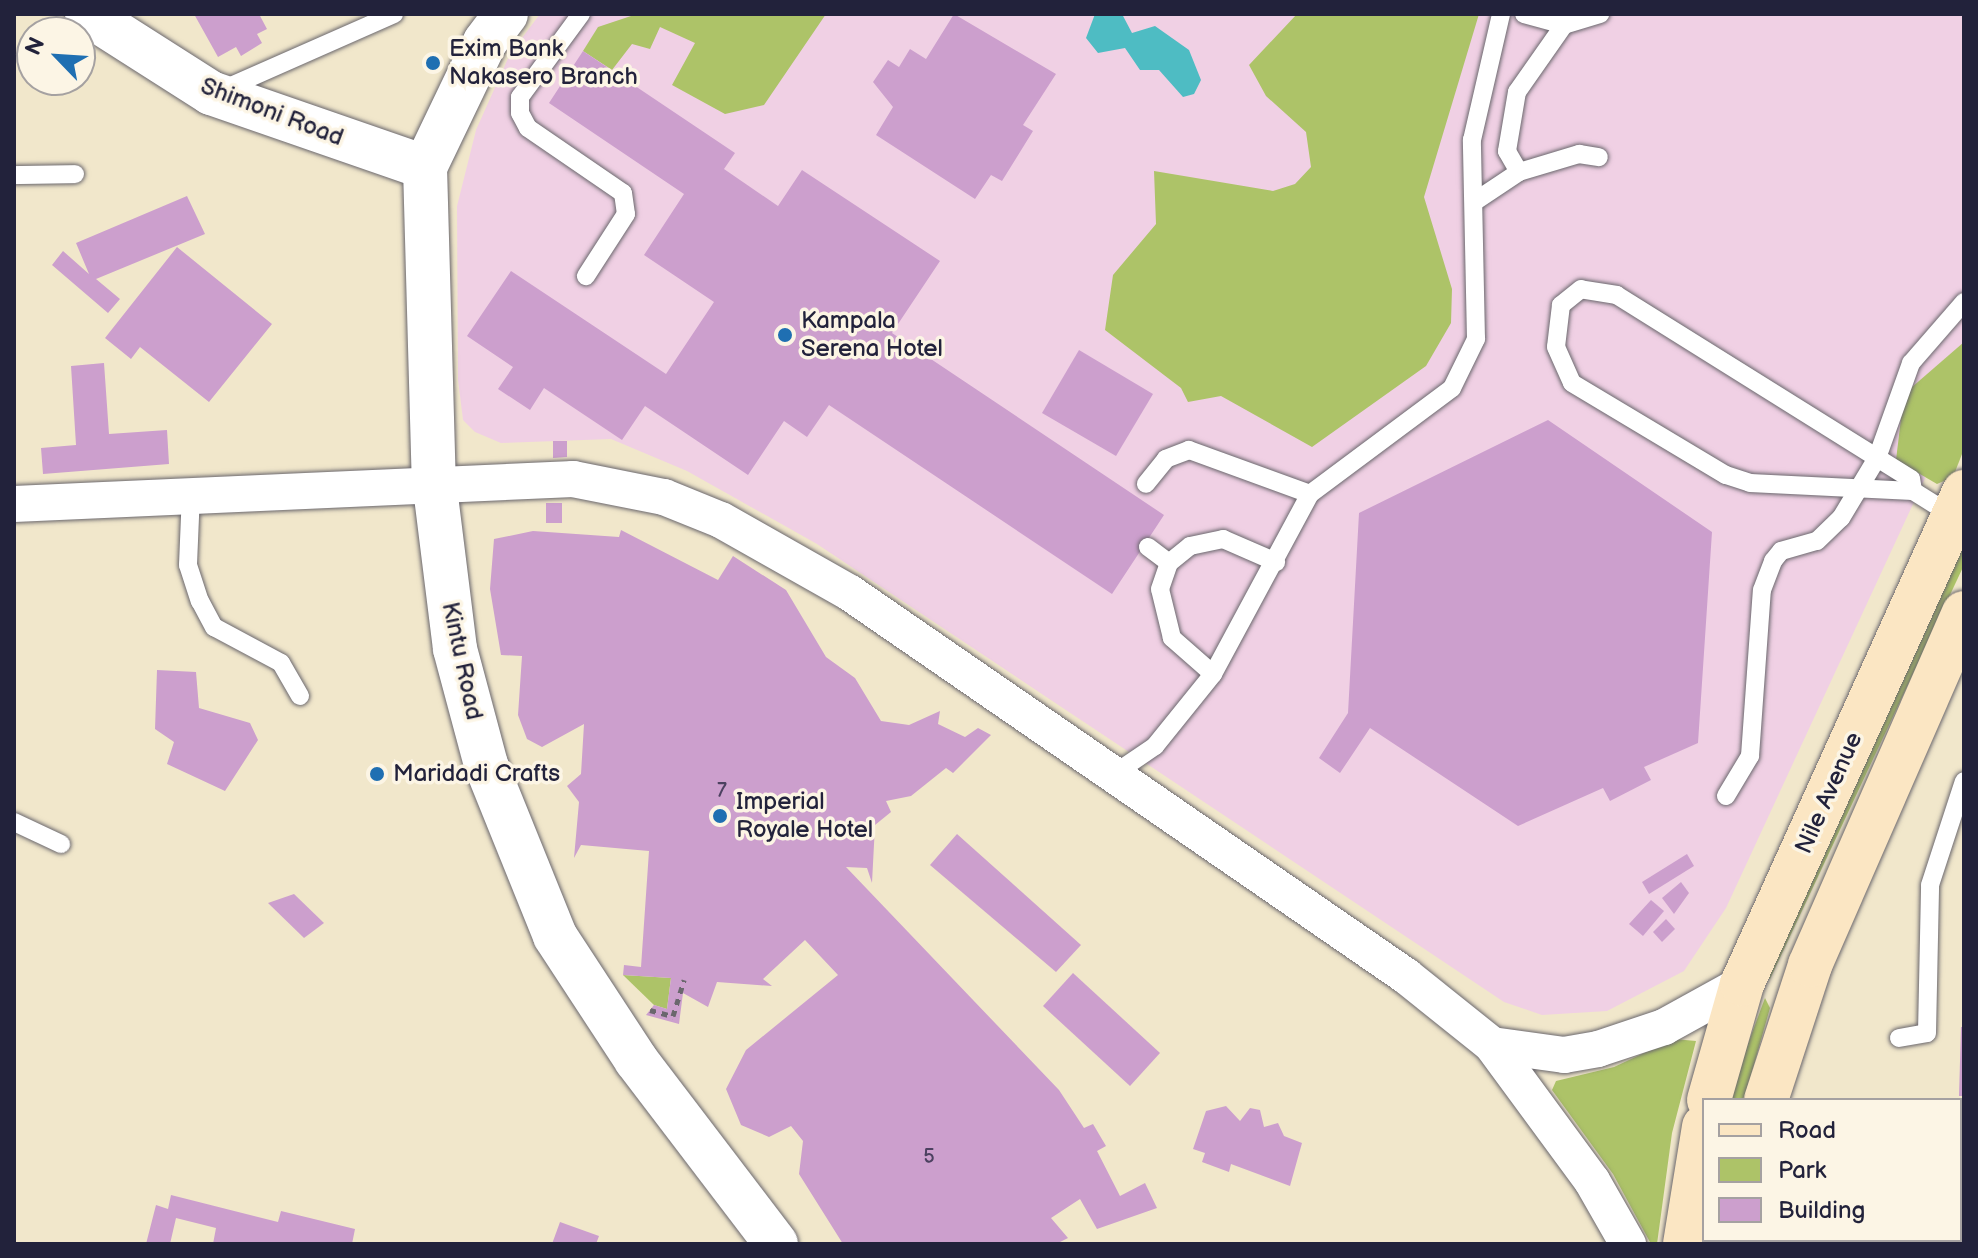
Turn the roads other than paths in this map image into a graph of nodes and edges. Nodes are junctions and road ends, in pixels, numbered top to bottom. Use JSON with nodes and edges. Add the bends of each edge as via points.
{"nodes":[{"id":1,"x":87,"y":14,"type":"edge"},
{"id":2,"x":394,"y":14,"type":"edge"},
{"id":3,"x":506,"y":14,"type":"edge"},
{"id":4,"x":581,"y":14,"type":"edge"},
{"id":5,"x":1501,"y":14,"type":"edge"},
{"id":6,"x":1524,"y":14,"type":"edge"},
{"id":7,"x":1600,"y":14,"type":"edge"},
{"id":8,"x":1564,"y":25,"type":"junction"},
{"id":9,"x":211,"y":93,"type":"junction"},
{"id":10,"x":1599,"y":157,"type":"dead end"},
{"id":11,"x":425,"y":167,"type":"junction"},
{"id":12,"x":1519,"y":172,"type":"junction"},
{"id":13,"x":75,"y":174,"type":"dead end"},
{"id":14,"x":14,"y":175,"type":"edge"},
{"id":15,"x":1477,"y":200,"type":"junction"},
{"id":16,"x":586,"y":276,"type":"dead end"},
{"id":17,"x":1964,"y":302,"type":"edge"},
{"id":18,"x":1877,"y":458,"type":"junction"},
{"id":19,"x":434,"y":480,"type":"junction"},
{"id":20,"x":1146,"y":484,"type":"dead end"},
{"id":21,"x":1862,"y":484,"type":"junction"},
{"id":22,"x":1913,"y":491,"type":"junction"},
{"id":23,"x":191,"y":493,"type":"junction"},
{"id":24,"x":1310,"y":494,"type":"junction"},
{"id":25,"x":14,"y":504,"type":"edge"},
{"id":26,"x":1959,"y":504,"type":"edge"},
{"id":27,"x":1148,"y":547,"type":"dead end"},
{"id":28,"x":1276,"y":562,"type":"junction"},
{"id":29,"x":1169,"y":563,"type":"junction"},
{"id":30,"x":1964,"y":613,"type":"edge"},
{"id":31,"x":1213,"y":674,"type":"junction"},
{"id":32,"x":300,"y":696,"type":"dead end"},
{"id":33,"x":1114,"y":774,"type":"junction"},
{"id":34,"x":1964,"y":781,"type":"edge"},
{"id":35,"x":1726,"y":796,"type":"dead end"},
{"id":36,"x":14,"y":822,"type":"edge"},
{"id":37,"x":61,"y":844,"type":"dead end"},
{"id":38,"x":1742,"y":984,"type":"junction"},
{"id":39,"x":1899,"y":1038,"type":"dead end"},
{"id":40,"x":1492,"y":1045,"type":"junction"},
{"id":41,"x":1710,"y":1098,"type":"edge"},
{"id":42,"x":1767,"y":1098,"type":"edge"},
{"id":43,"x":1702,"y":1139,"type":"edge"},
{"id":44,"x":776,"y":1244,"type":"edge"},
{"id":45,"x":1628,"y":1244,"type":"edge"},
{"id":46,"x":1685,"y":1244,"type":"edge"}],
"edges":[{"from":1,"to":9,"type":"street","name":"Shimoni Road"},
{"from":2,"to":9,"type":"lane"},
{"from":3,"to":11,"type":"street","name":"Kintu Road","via":[[485,42]]},
{"from":4,"to":16,"type":"lane","via":[[520,97],[520,113],[528,128],[623,193],[626,214]]},
{"from":5,"to":15,"type":"lane","via":[[1472,140]]},
{"from":6,"to":8,"type":"lane"},
{"from":7,"to":8,"type":"lane"},
{"from":8,"to":12,"type":"lane","via":[[1517,92],[1507,151]]},
{"from":9,"to":11,"type":"street","name":"Shimoni Road"},
{"from":10,"to":12,"type":"lane","via":[[1579,154]]},
{"from":11,"to":19,"type":"street","name":"Kintu Road"},
{"from":12,"to":15,"type":"lane"},
{"from":13,"to":14,"type":"lane"},
{"from":15,"to":24,"type":"lane","via":[[1476,339],[1452,388]]},
{"from":17,"to":18,"type":"lane","via":[[1911,363]]},
{"from":18,"to":21,"type":"lane"},
{"from":18,"to":21,"type":"lane","via":[[1617,295],[1581,289],[1561,305],[1556,347],[1563,371],[1602,402],[1750,483]]},
{"from":18,"to":22,"type":"lane","via":[[1911,479]]},
{"from":19,"to":23,"type":"street"},
{"from":19,"to":33,"type":"street","via":[[609,482],[721,520],[850,593]]},
{"from":19,"to":44,"type":"street","name":"Kintu Road","via":[[455,649],[486,765],[531,886],[588,992]]},
{"from":20,"to":24,"type":"lane","via":[[1166,459],[1189,450]]},
{"from":21,"to":22,"type":"lane"},
{"from":21,"to":35,"type":"lane","via":[[1841,518],[1817,541],[1781,551],[1768,572],[1750,756]]},
{"from":22,"to":26,"type":"lane"},
{"from":23,"to":25,"type":"street"},
{"from":23,"to":32,"type":"lane","via":[[188,565],[207,614],[214,627],[281,663]]},
{"from":24,"to":28,"type":"lane"},
{"from":26,"to":38,"type":"main road","name":"Nile Avenue"},
{"from":27,"to":29,"type":"lane"},
{"from":28,"to":29,"type":"lane","via":[[1223,539],[1190,546]]},
{"from":28,"to":31,"type":"lane"},
{"from":29,"to":31,"type":"lane","via":[[1160,589],[1172,638]]},
{"from":30,"to":42,"type":"main road","name":"Nile Avenue","via":[[1810,965]]},
{"from":31,"to":33,"type":"lane","via":[[1155,746]]},
{"from":33,"to":40,"type":"street","via":[[1406,976]]},
{"from":34,"to":39,"type":"lane","via":[[1930,885],[1927,1033]]},
{"from":36,"to":37,"type":"lane"},
{"from":38,"to":40,"type":"street","via":[[1664,1027],[1598,1049],[1564,1055]]},
{"from":38,"to":41,"type":"main road","name":"Nile Avenue"},
{"from":40,"to":45,"type":"street","via":[[1592,1181]]},
{"from":43,"to":46,"type":"main road"}]}
